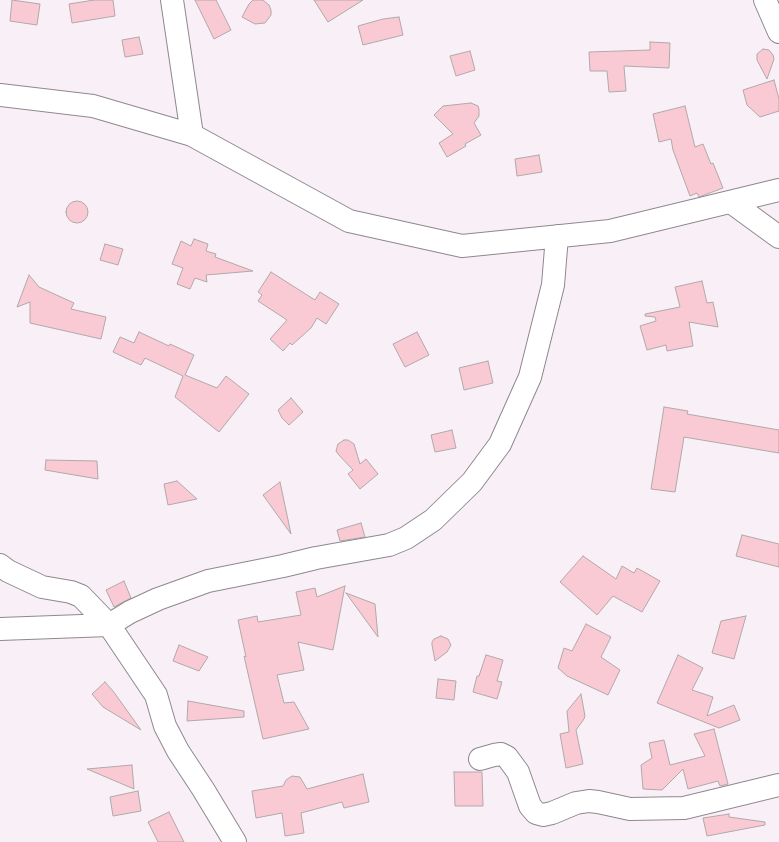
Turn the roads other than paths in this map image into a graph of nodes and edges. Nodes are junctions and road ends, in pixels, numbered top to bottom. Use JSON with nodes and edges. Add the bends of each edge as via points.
{"nodes":[{"id":1,"x":172,"y":0,"type":"edge"},
{"id":2,"x":765,"y":0,"type":"edge"},
{"id":3,"x":779,"y":32,"type":"edge"},
{"id":4,"x":0,"y":95,"type":"edge"},
{"id":5,"x":192,"y":135,"type":"junction"},
{"id":6,"x":779,"y":190,"type":"edge"},
{"id":7,"x":731,"y":202,"type":"junction"},
{"id":8,"x":557,"y":236,"type":"junction"},
{"id":9,"x":779,"y":237,"type":"edge"},
{"id":10,"x":0,"y":565,"type":"edge"},
{"id":11,"x":109,"y":626,"type":"junction"},
{"id":12,"x":0,"y":629,"type":"edge"},
{"id":13,"x":480,"y":759,"type":"dead end"},
{"id":14,"x":779,"y":785,"type":"edge"},
{"id":15,"x":235,"y":842,"type":"edge"}],
"edges":[{"from":1,"to":5,"type":"street"},
{"from":2,"to":3,"type":"street"},
{"from":4,"to":5,"type":"street","via":[[93,106]]},
{"from":5,"to":8,"type":"street","via":[[349,221],[462,246]]},
{"from":6,"to":7,"type":"street"},
{"from":7,"to":8,"type":"street","via":[[610,231]]},
{"from":7,"to":9,"type":"street"},
{"from":8,"to":11,"type":"street","via":[[553,285],[530,377],[500,444],[472,482],[433,520],[406,538],[389,545],[208,581],[158,599],[130,612]]},
{"from":10,"to":11,"type":"street","via":[[42,587],[81,596]]},
{"from":11,"to":12,"type":"street"},
{"from":11,"to":15,"type":"street","via":[[156,695],[165,726],[178,751]]},
{"from":13,"to":14,"type":"street","via":[[501,754],[507,757],[518,772],[530,806],[536,813],[543,815],[589,801],[630,810],[684,808]]}]}
